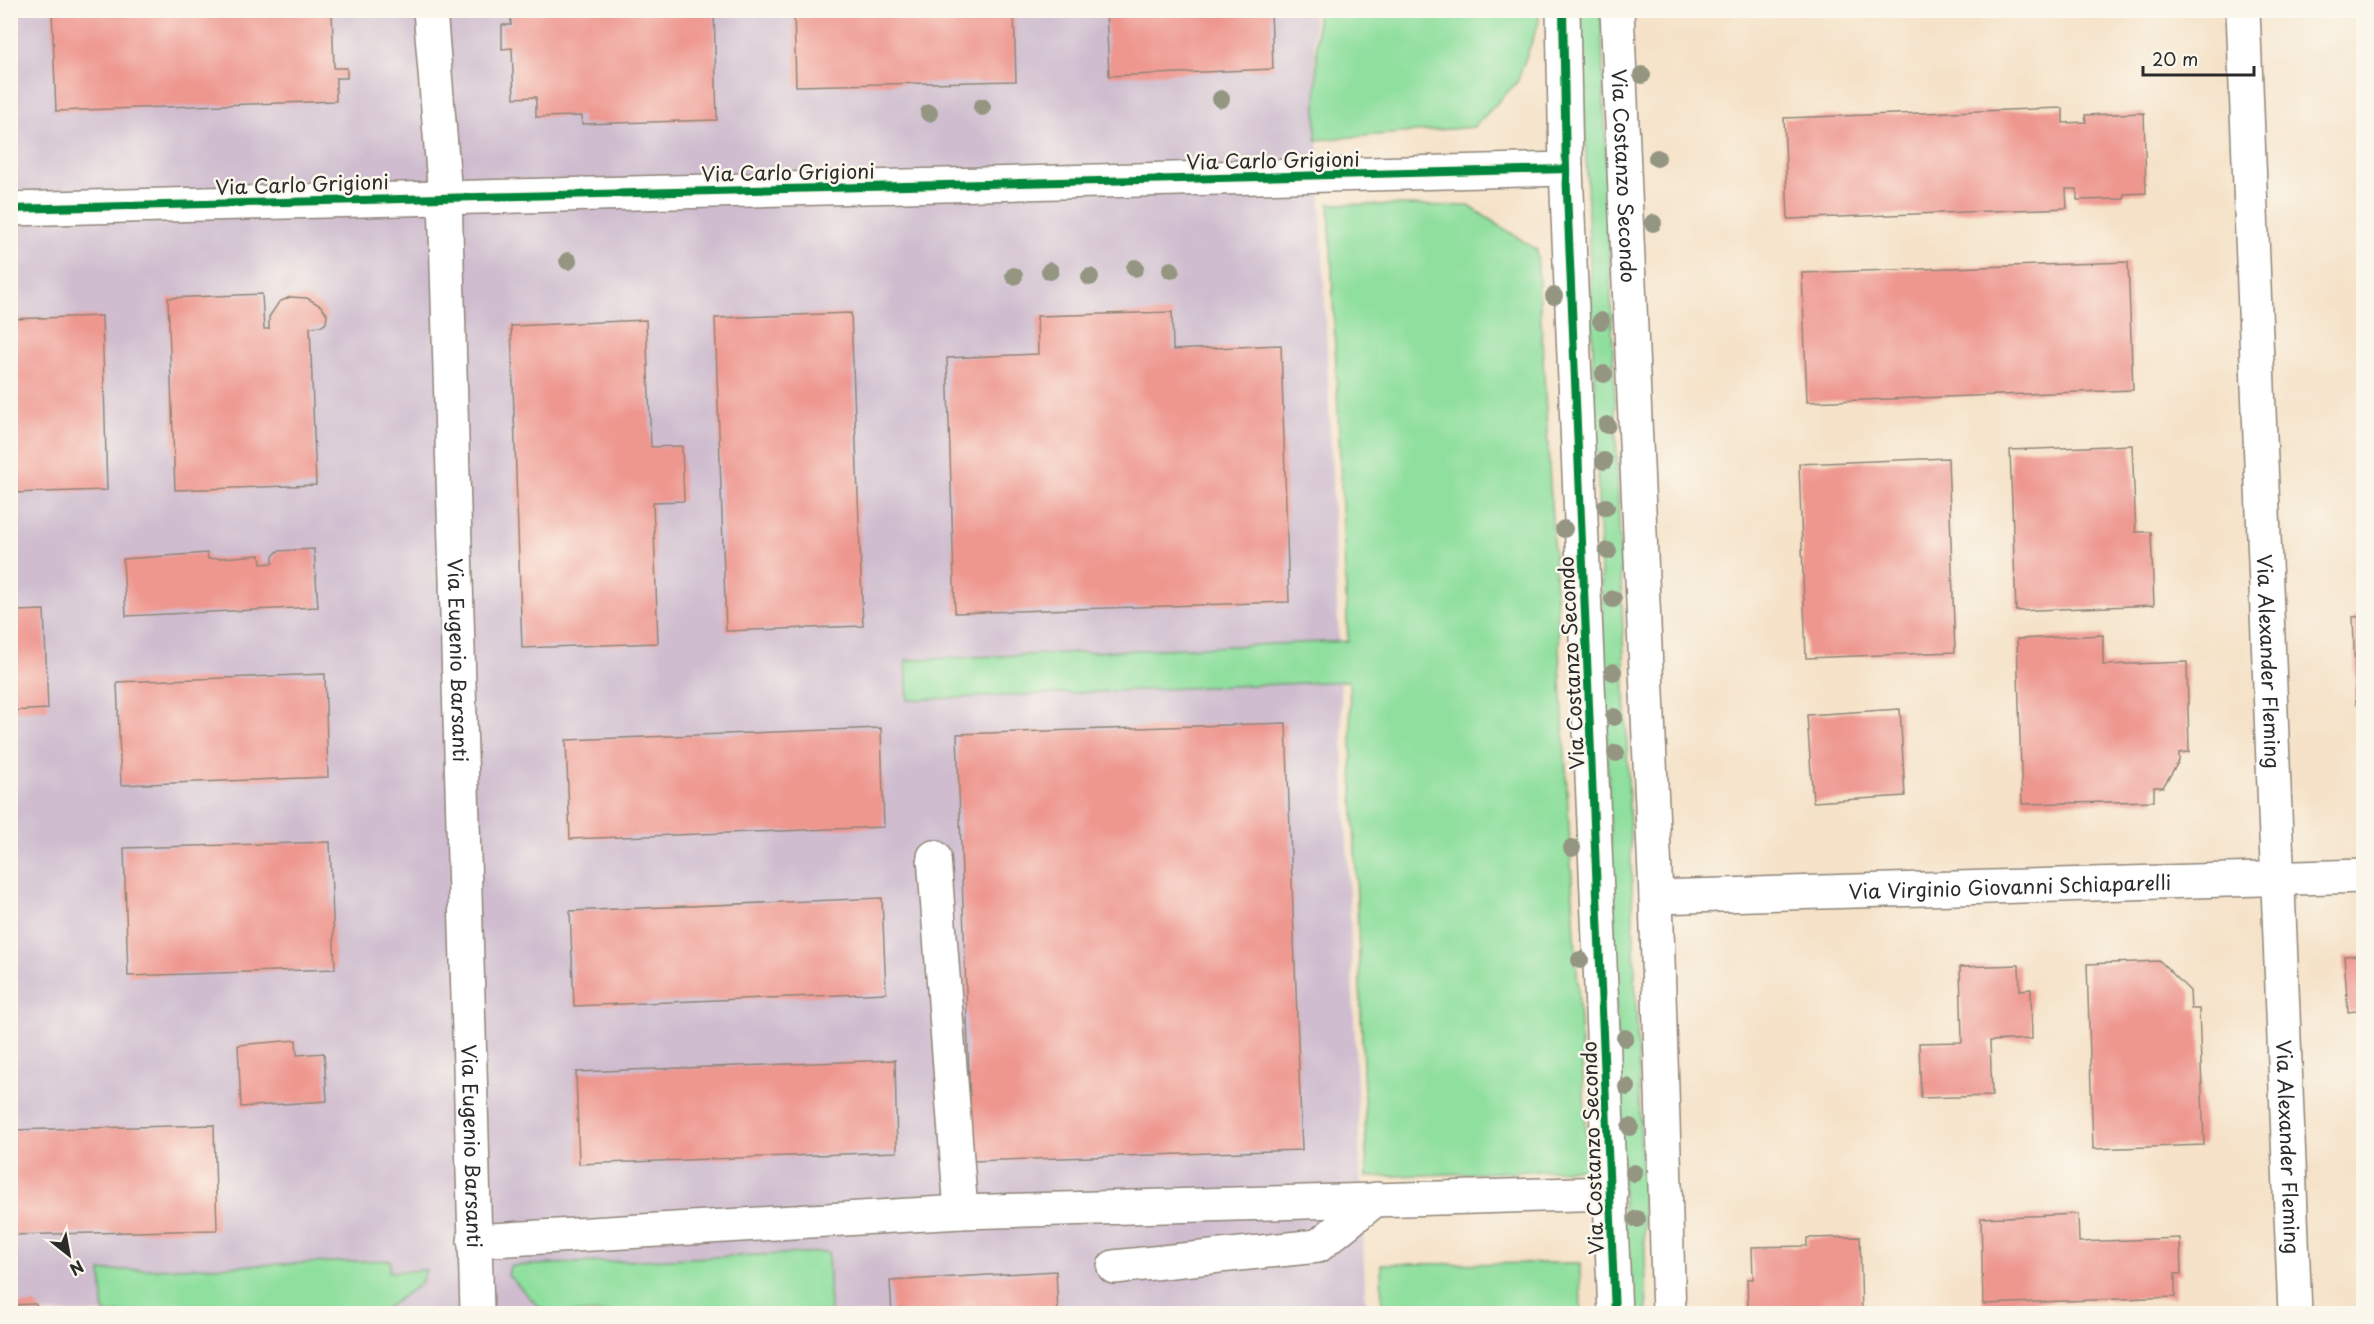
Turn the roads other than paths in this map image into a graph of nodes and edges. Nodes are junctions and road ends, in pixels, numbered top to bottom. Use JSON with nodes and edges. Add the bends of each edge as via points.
{"nodes":[{"id":1,"x":430,"y":10,"type":"edge"},
{"id":2,"x":1563,"y":10,"type":"edge"},
{"id":3,"x":1617,"y":10,"type":"edge"},
{"id":4,"x":2243,"y":10,"type":"edge"},
{"id":5,"x":1566,"y":169,"type":"junction"},
{"id":6,"x":446,"y":196,"type":"junction"},
{"id":7,"x":10,"y":209,"type":"edge"},
{"id":8,"x":934,"y":857,"type":"dead end"},
{"id":9,"x":2364,"y":876,"type":"edge"},
{"id":10,"x":2278,"y":879,"type":"junction"},
{"id":11,"x":1656,"y":897,"type":"junction"},
{"id":12,"x":1611,"y":1193,"type":"junction"},
{"id":13,"x":1376,"y":1199,"type":"junction"},
{"id":14,"x":962,"y":1212,"type":"junction"},
{"id":15,"x":474,"y":1241,"type":"junction"},
{"id":16,"x":1114,"y":1267,"type":"dead end"},
{"id":17,"x":471,"y":1313,"type":"edge"},
{"id":18,"x":1615,"y":1314,"type":"edge"},
{"id":19,"x":1669,"y":1314,"type":"edge"},
{"id":20,"x":2295,"y":1314,"type":"edge"}],
"edges":[{"from":1,"to":6,"type":"street","name":"Via Eugenio Barsanti"},
{"from":2,"to":5,"type":"street","name":"Via Costanzo Secondo"},
{"from":3,"to":11,"type":"street","name":"Via Costanzo Secondo"},
{"from":4,"to":10,"type":"street","name":"Via Alexander Fleming"},
{"from":5,"to":6,"type":"street","name":"Via Carlo Grigioni"},
{"from":5,"to":12,"type":"street","name":"Via Costanzo Secondo"},
{"from":6,"to":7,"type":"street","name":"Via Carlo Grigioni"},
{"from":6,"to":15,"type":"street","name":"Via Eugenio Barsanti"},
{"from":8,"to":14,"type":"street"},
{"from":9,"to":10,"type":"street","name":"Via Virginio Giovanni Schiaparelli"},
{"from":10,"to":11,"type":"street","name":"Via Virginio Giovanni Schiaparelli"},
{"from":10,"to":20,"type":"street","name":"Via Alexander Fleming"},
{"from":11,"to":19,"type":"street","name":"Via Costanzo Secondo"},
{"from":12,"to":13,"type":"street"},
{"from":12,"to":18,"type":"street","name":"Via Costanzo Secondo"},
{"from":13,"to":14,"type":"street"},
{"from":13,"to":16,"type":"street","via":[[1318,1246]]},
{"from":14,"to":15,"type":"street"},
{"from":15,"to":17,"type":"street","name":"Via Eugenio Barsanti"}]}
